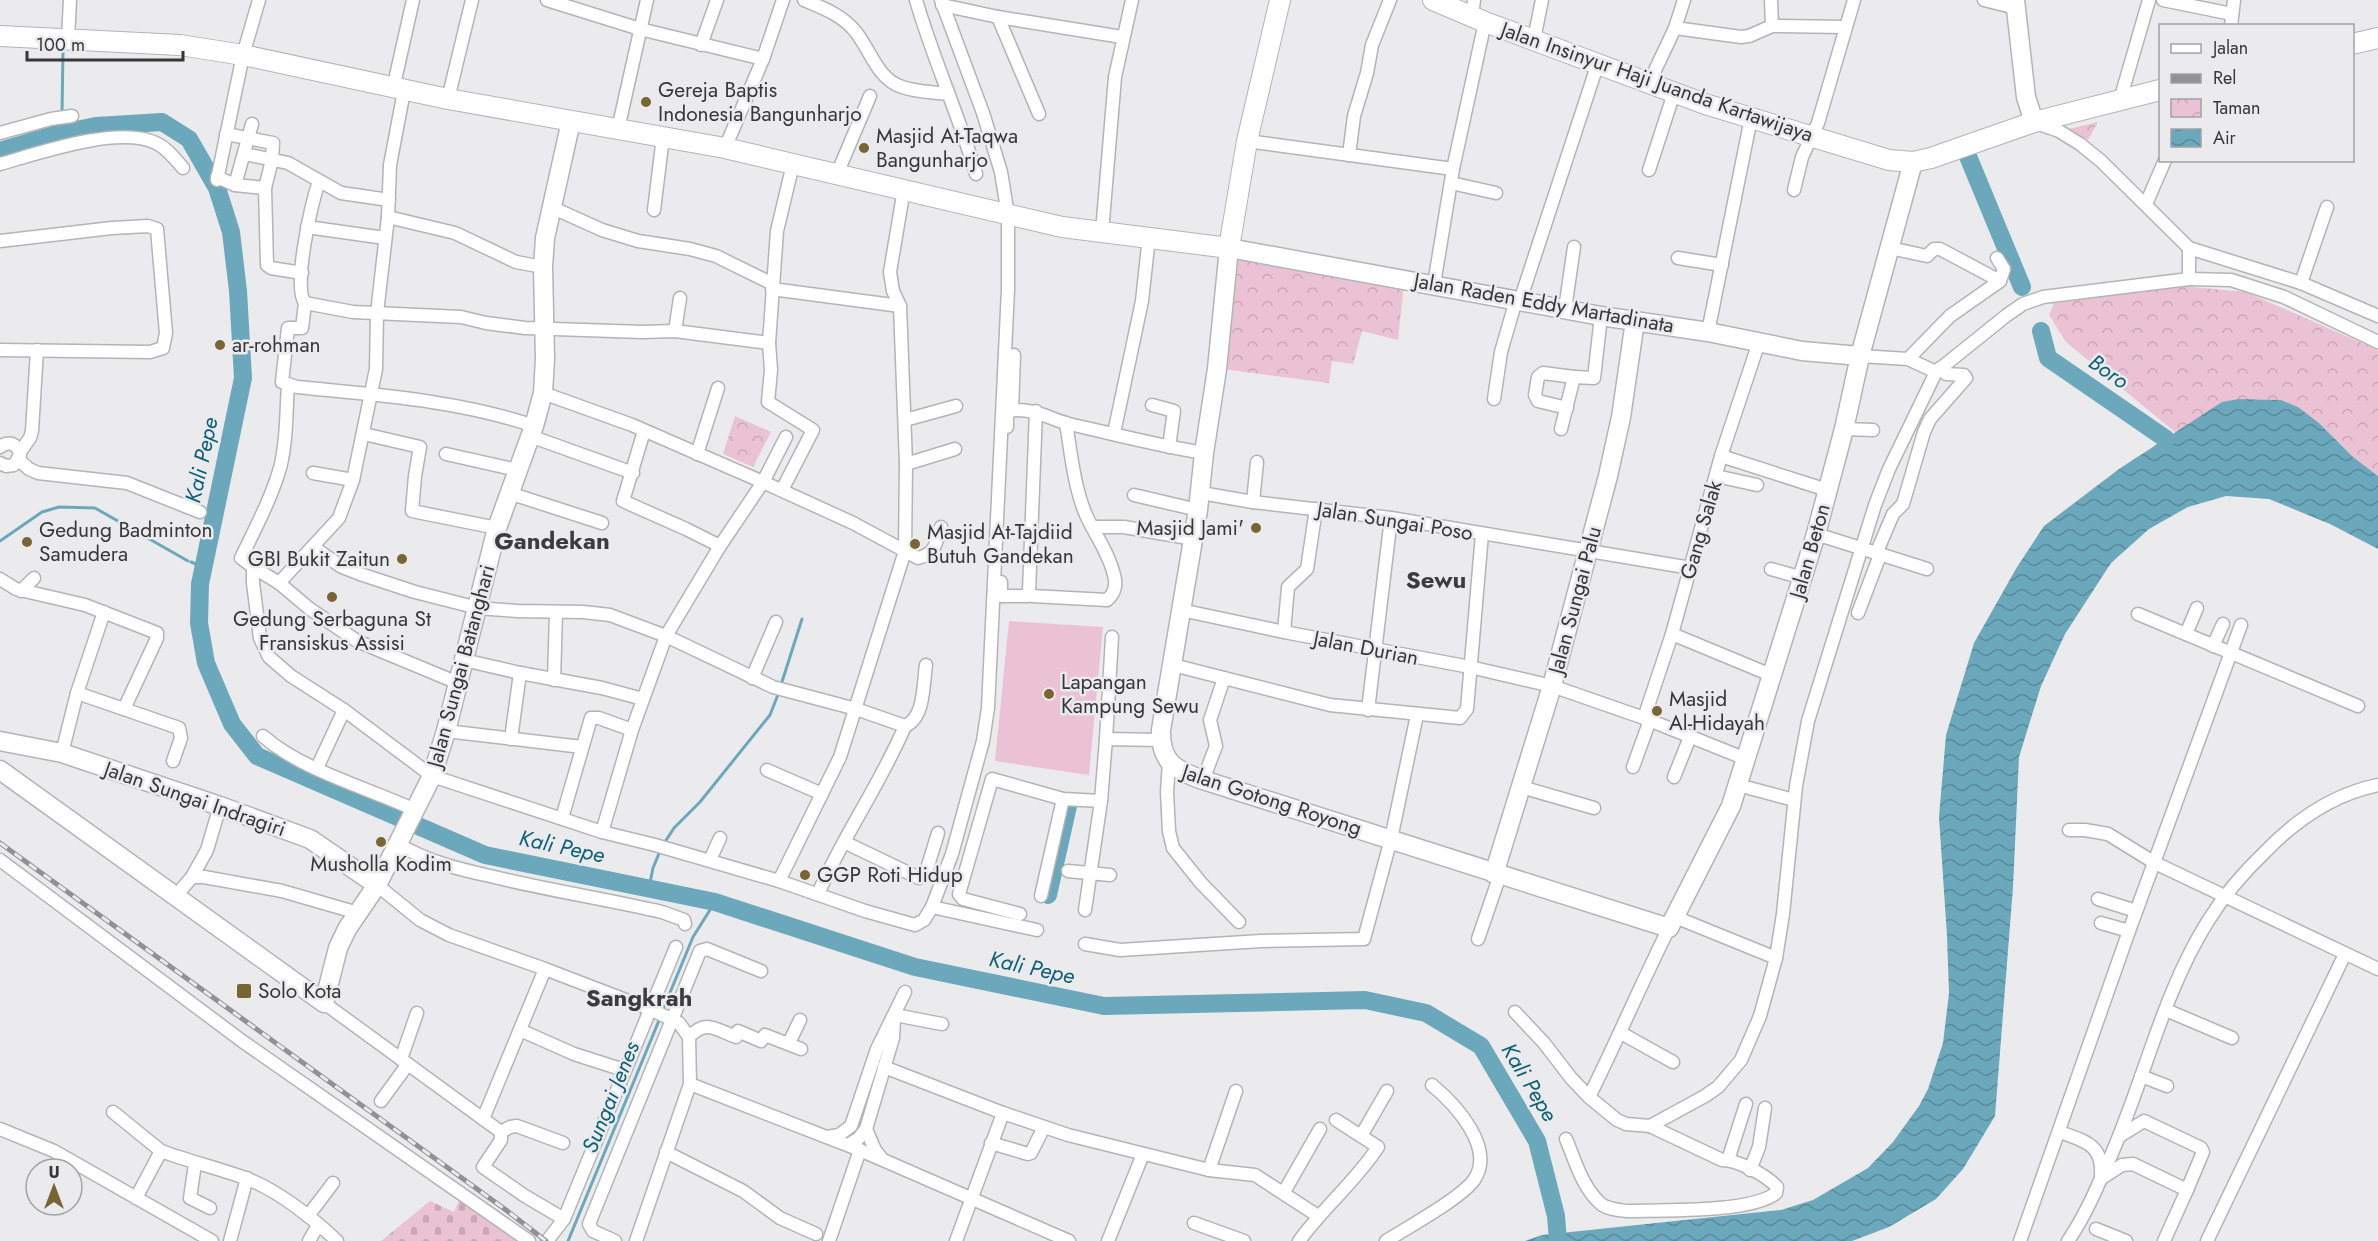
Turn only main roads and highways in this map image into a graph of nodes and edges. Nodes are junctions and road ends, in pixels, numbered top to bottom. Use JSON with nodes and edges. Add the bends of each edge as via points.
{"nodes":[{"id":1,"x":1280,"y":0,"type":"edge"},
{"id":2,"x":1433,"y":0,"type":"edge"},
{"id":3,"x":2016,"y":4,"type":"edge"},
{"id":4,"x":1477,"y":12,"type":"edge"},
{"id":5,"x":1540,"y":12,"type":"edge"},
{"id":6,"x":0,"y":36,"type":"edge"},
{"id":7,"x":2378,"y":38,"type":"edge"},
{"id":8,"x":2354,"y":44,"type":"edge"},
{"id":9,"x":2159,"y":90,"type":"edge"},
{"id":10,"x":571,"y":121,"type":"junction"},
{"id":11,"x":2034,"y":122,"type":"junction"},
{"id":12,"x":1913,"y":162,"type":"junction"},
{"id":13,"x":1229,"y":248,"type":"junction"},
{"id":14,"x":1635,"y":321,"type":"junction"},
{"id":15,"x":1860,"y":356,"type":"junction"},
{"id":16,"x":0,"y":741,"type":"edge"},
{"id":17,"x":0,"y":770,"type":"edge"},
{"id":18,"x":1497,"y":874,"type":"junction"},
{"id":19,"x":377,"y":885,"type":"junction"},
{"id":20,"x":1672,"y":922,"type":"joint"},
{"id":21,"x":329,"y":981,"type":"junction"},
{"id":22,"x":306,"y":992,"type":"junction"}],
"edges":[{"from":1,"to":13,"type":"main road","via":[[1247,141]]},
{"from":2,"to":4,"type":"main road","name":"Jalan Insinyur Haji Juanda Kartawijaya"},
{"from":3,"to":11,"type":"main road","via":[[2026,97]]},
{"from":4,"to":5,"type":"main road","name":"Jalan Insinyur Haji Juanda Kartawijaya"},
{"from":5,"to":12,"type":"main road","name":"Jalan Insinyur Haji Juanda Kartawijaya","via":[[1598,63],[1656,68],[1674,93],[1751,118],[1817,124],[1889,160]]},
{"from":6,"to":10,"type":"main road","via":[[180,45]]},
{"from":7,"to":8,"type":"main road"},
{"from":9,"to":11,"type":"main road","name":"Jalan Insinyur Haji Juanda Kartawijaya"},
{"from":10,"to":13,"type":"main road","via":[[725,148],[1062,227]]},
{"from":10,"to":19,"type":"main road","name":"Jalan Sungai Batanghari","via":[[551,207],[543,267],[543,393],[497,528],[432,777]]},
{"from":11,"to":12,"type":"main road","name":"Jalan Insinyur Haji Juanda Kartawijaya"},
{"from":12,"to":15,"type":"main road","name":"Jalan Beton"},
{"from":13,"to":14,"type":"main road","name":"Jalan Raden Eddy Martadinata"},
{"from":13,"to":18,"type":"main road","name":"Jalan Gotong Royong","via":[[1194,538],[1160,740],[1169,762],[1177,770],[1203,780]]},
{"from":14,"to":15,"type":"main road","name":"Jalan Raden Eddy Martadinata","via":[[1802,351]]},
{"from":14,"to":18,"type":"main road","name":"Jalan Sungai Palu","via":[[1622,417],[1589,550]]},
{"from":15,"to":20,"type":"main road","name":"Jalan Beton","via":[[1816,534],[1738,785]]},
{"from":16,"to":19,"type":"main road","name":"Jalan Sungai Indragiri","via":[[63,753],[310,839]]},
{"from":17,"to":22,"type":"main road"},
{"from":18,"to":20,"type":"main road","name":"Jalan Gotong Royong"},
{"from":19,"to":21,"type":"main road","name":"Jalan Sungai Batanghari","via":[[347,929]]},
{"from":21,"to":22,"type":"main road"},
{"from":21,"to":22,"type":"main road","name":"Jalan Sungai Batanghari","via":[[324,1003]]}]}
